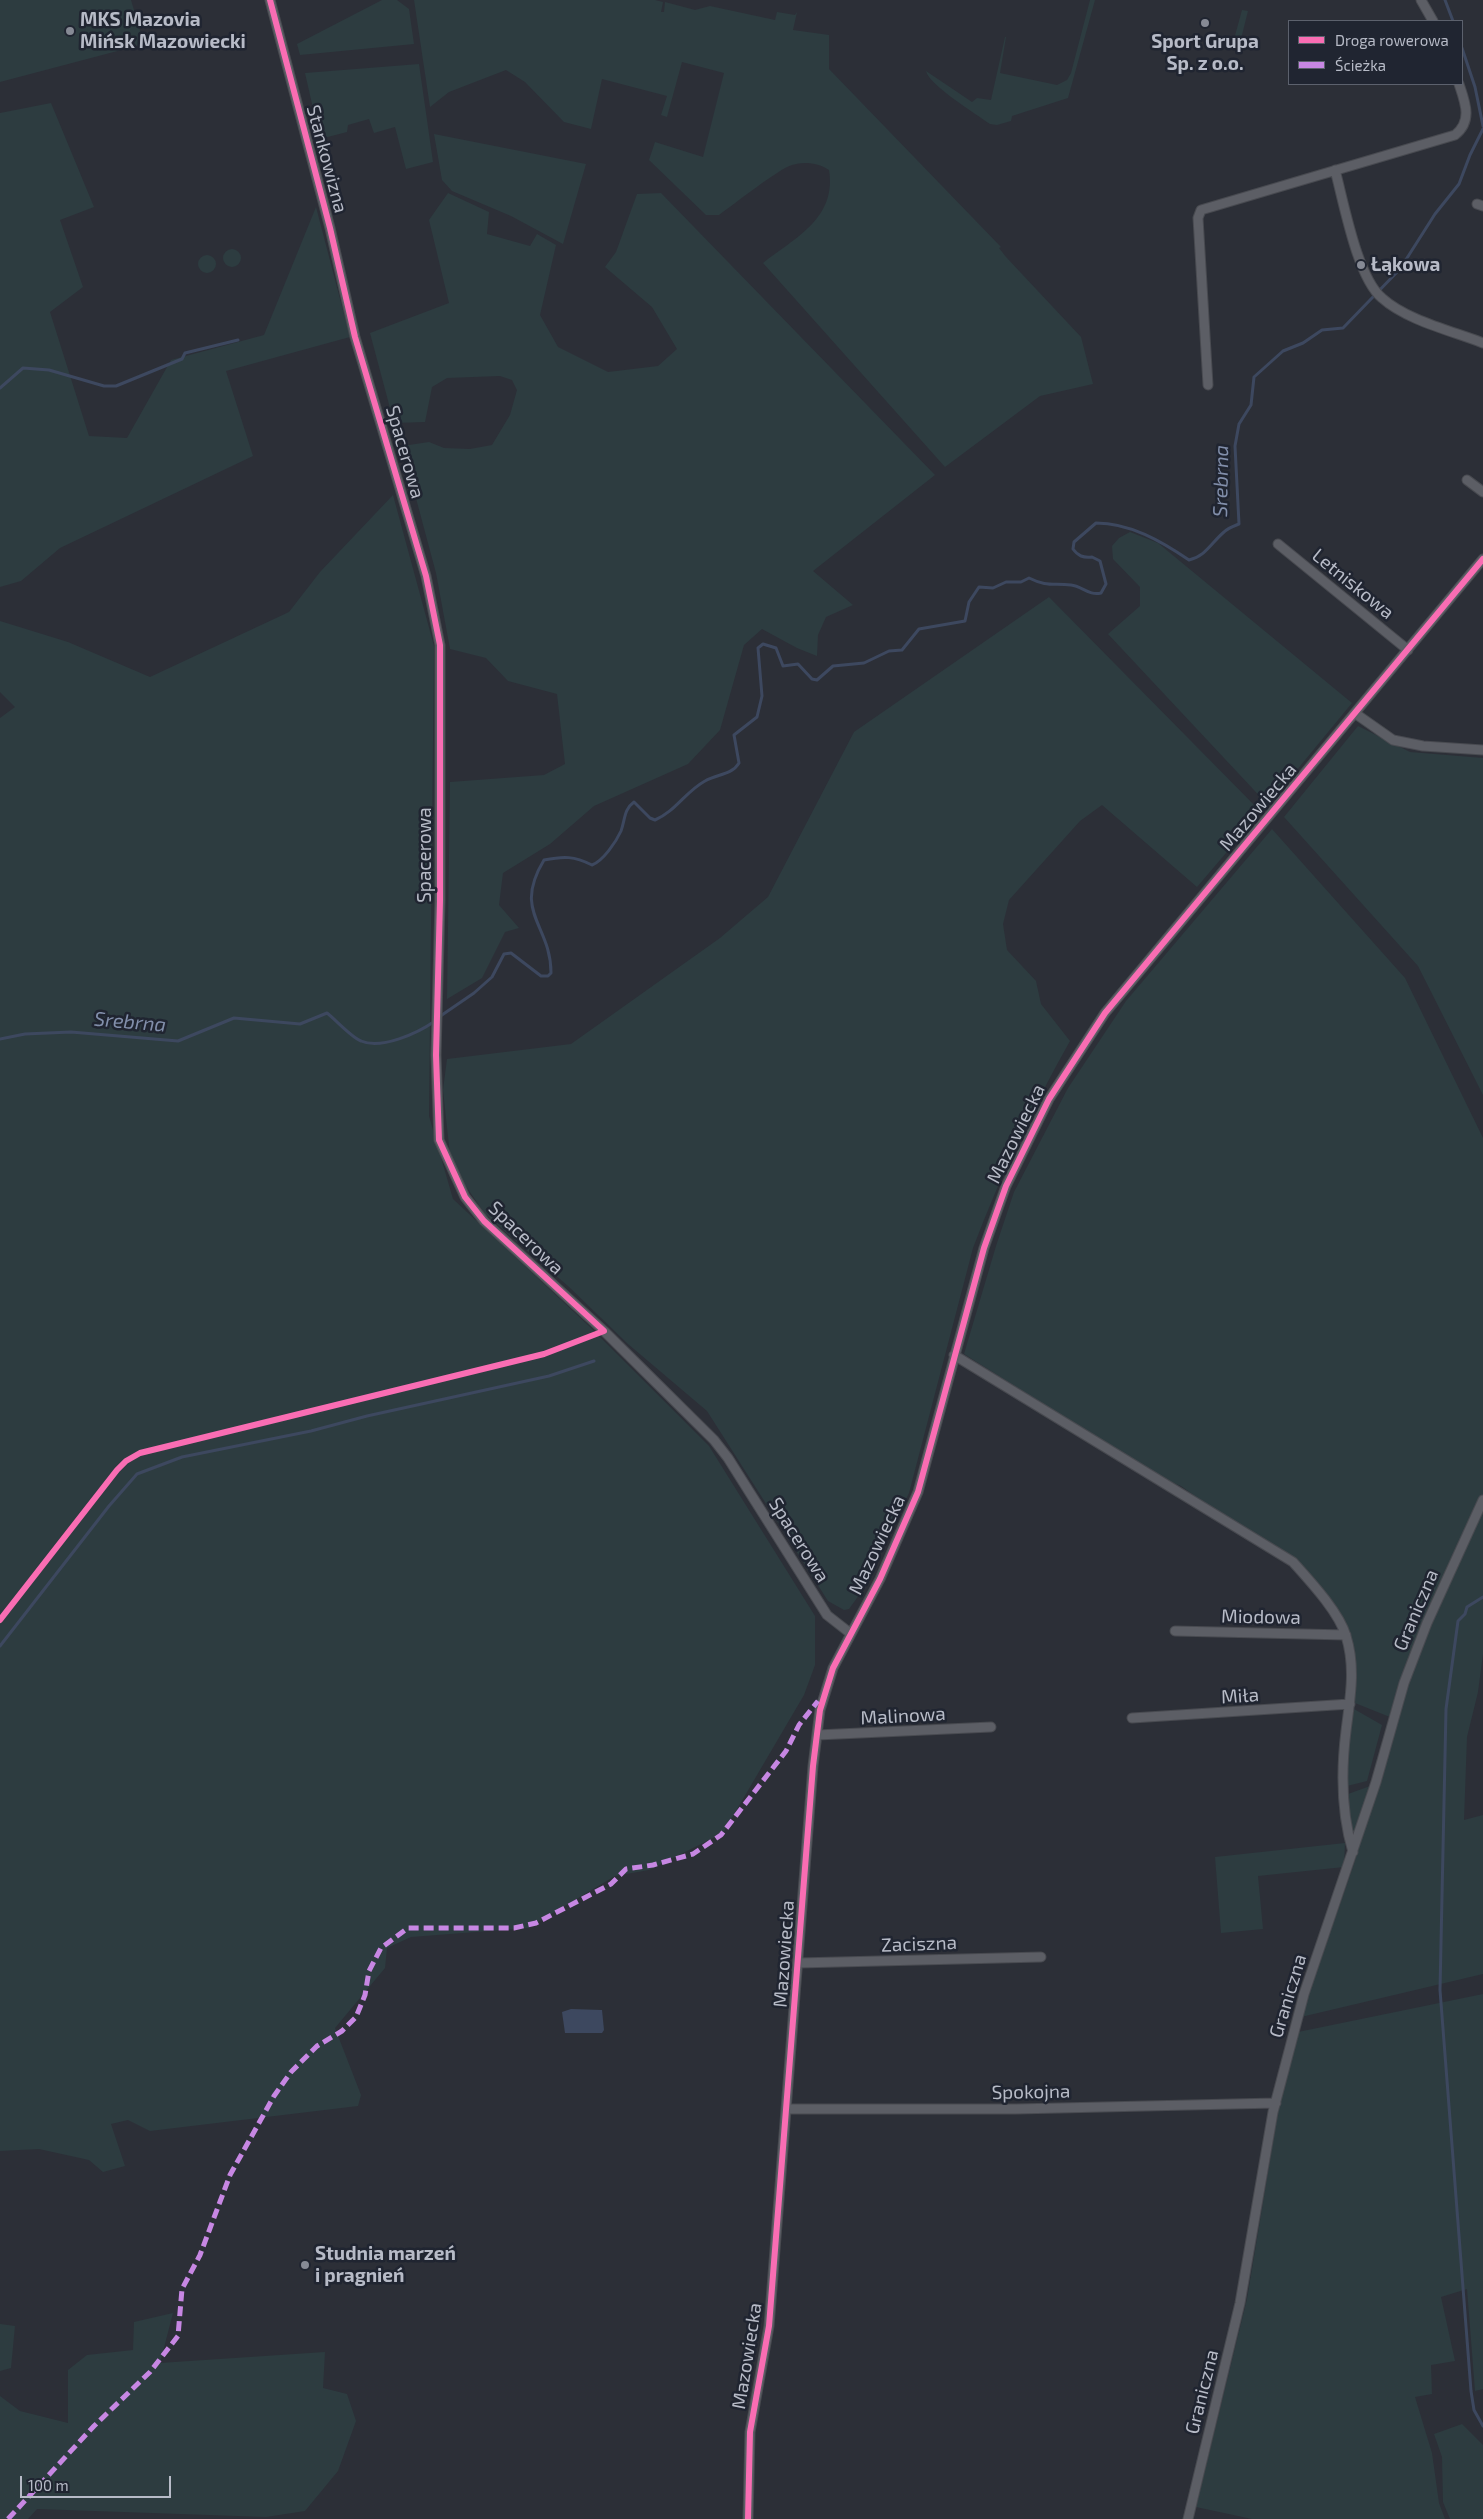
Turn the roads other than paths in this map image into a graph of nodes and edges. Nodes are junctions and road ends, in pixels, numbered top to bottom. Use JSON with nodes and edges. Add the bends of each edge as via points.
{"nodes":[{"id":1,"x":270,"y":0,"type":"edge"},
{"id":2,"x":1421,"y":0,"type":"edge"},
{"id":3,"x":1432,"y":20,"type":"edge"},
{"id":4,"x":1458,"y":85,"type":"edge"},
{"id":5,"x":1335,"y":170,"type":"junction"},
{"id":6,"x":353,"y":326,"type":"joint"},
{"id":7,"x":1483,"y":344,"type":"edge"},
{"id":8,"x":1208,"y":385,"type":"dead end"},
{"id":9,"x":1467,"y":480,"type":"dead end"},
{"id":10,"x":1483,"y":492,"type":"edge"},
{"id":11,"x":1278,"y":544,"type":"dead end"},
{"id":12,"x":1483,"y":559,"type":"edge"},
{"id":13,"x":1408,"y":650,"type":"junction"},
{"id":14,"x":1356,"y":714,"type":"junction"},
{"id":15,"x":1483,"y":750,"type":"edge"},
{"id":16,"x":954,"y":1355,"type":"junction"},
{"id":17,"x":1483,"y":1500,"type":"edge"},
{"id":18,"x":1175,"y":1631,"type":"dead end"},
{"id":19,"x":850,"y":1633,"type":"junction"},
{"id":20,"x":1346,"y":1635,"type":"junction"},
{"id":21,"x":1350,"y":1704,"type":"junction"},
{"id":22,"x":1132,"y":1718,"type":"dead end"},
{"id":23,"x":991,"y":1727,"type":"dead end"},
{"id":24,"x":817,"y":1735,"type":"junction"},
{"id":25,"x":1353,"y":1852,"type":"junction"},
{"id":26,"x":1041,"y":1957,"type":"dead end"},
{"id":27,"x":798,"y":1963,"type":"junction"},
{"id":28,"x":1276,"y":2103,"type":"junction"},
{"id":29,"x":788,"y":2109,"type":"junction"},
{"id":30,"x":748,"y":2519,"type":"edge"},
{"id":31,"x":1188,"y":2519,"type":"edge"}],
"edges":[{"from":1,"to":6,"type":"street","name":"Stankowizna"},
{"from":2,"to":3,"type":"street"},
{"from":4,"to":5,"type":"street","via":[[1466,110],[1463,127],[1455,135]]},
{"from":5,"to":7,"type":"street","via":[[1370,286],[1404,313]]},
{"from":5,"to":8,"type":"street","via":[[1204,208],[1198,213]]},
{"from":6,"to":19,"type":"street","name":"Spacerowa","via":[[426,576],[440,645],[436,1055],[439,1140],[465,1198],[484,1221],[604,1331],[714,1440],[827,1615]]},
{"from":9,"to":10,"type":"street"},
{"from":11,"to":13,"type":"street","name":"Letniskowa"},
{"from":12,"to":13,"type":"street","name":"Mazowiecka"},
{"from":13,"to":14,"type":"street","name":"Mazowiecka"},
{"from":14,"to":15,"type":"street","via":[[1393,740],[1423,746]]},
{"from":14,"to":16,"type":"street","name":"Mazowiecka","via":[[1105,1013],[1048,1099],[997,1209]]},
{"from":16,"to":19,"type":"street","name":"Mazowiecka","via":[[918,1492],[880,1579]]},
{"from":16,"to":20,"type":"street","via":[[1293,1562],[1332,1611]]},
{"from":17,"to":25,"type":"street","name":"Graniczna","via":[[1427,1623],[1404,1683]]},
{"from":18,"to":20,"type":"street","name":"Miodowa"},
{"from":19,"to":24,"type":"street","name":"Mazowiecka","via":[[825,1691]]},
{"from":20,"to":21,"type":"street","via":[[1352,1670]]},
{"from":21,"to":22,"type":"street","name":"Miła"},
{"from":21,"to":25,"type":"street","via":[[1343,1773],[1345,1819]]},
{"from":23,"to":24,"type":"street","name":"Malinowa"},
{"from":24,"to":27,"type":"street","name":"Mazowiecka"},
{"from":25,"to":28,"type":"street","name":"Graniczna","via":[[1310,1974]]},
{"from":26,"to":27,"type":"street","name":"Zaciszna"},
{"from":27,"to":29,"type":"street","name":"Mazowiecka"},
{"from":28,"to":29,"type":"street","name":"Spokojna","via":[[1000,2109]]},
{"from":28,"to":31,"type":"street","name":"Graniczna","via":[[1240,2302]]},
{"from":29,"to":30,"type":"street","name":"Mazowiecka","via":[[769,2326],[750,2432]]}]}
